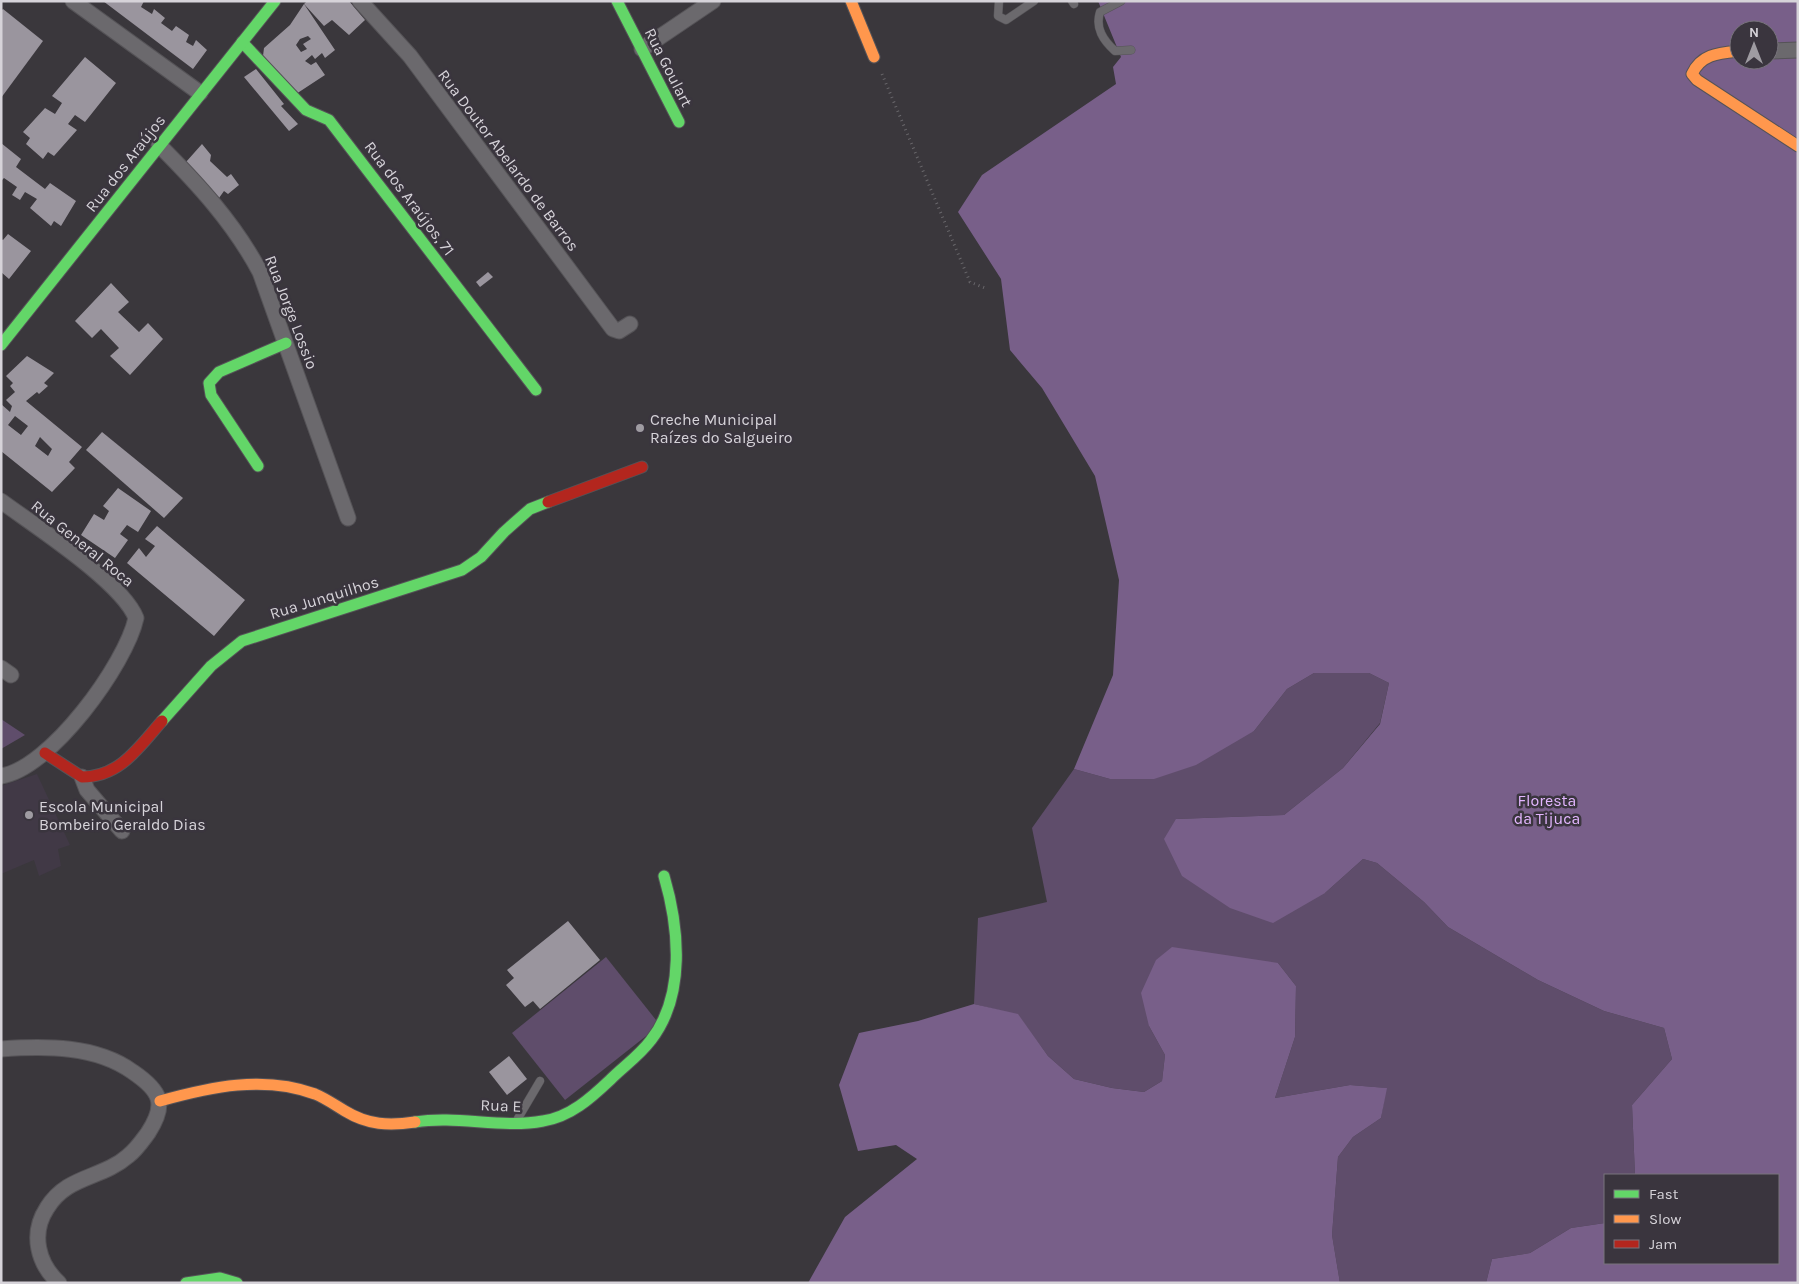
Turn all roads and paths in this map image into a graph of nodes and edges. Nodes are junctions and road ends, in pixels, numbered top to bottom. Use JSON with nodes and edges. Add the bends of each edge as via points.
{"nodes":[{"id":1,"x":74,"y":1,"type":"edge"},
{"id":2,"x":275,"y":1,"type":"edge"},
{"id":3,"x":360,"y":1,"type":"edge"},
{"id":4,"x":617,"y":1,"type":"edge"},
{"id":5,"x":713,"y":1,"type":"edge"},
{"id":6,"x":851,"y":1,"type":"edge"},
{"id":7,"x":998,"y":1,"type":"edge"},
{"id":8,"x":1034,"y":1,"type":"edge"},
{"id":9,"x":1121,"y":1,"type":"edge"},
{"id":10,"x":242,"y":42,"type":"junction"},
{"id":11,"x":642,"y":49,"type":"junction"},
{"id":12,"x":1131,"y":50,"type":"dead end"},
{"id":13,"x":1779,"y":50,"type":"edge"},
{"id":14,"x":1798,"y":50,"type":"edge"},
{"id":15,"x":1729,"y":52,"type":"edge"},
{"id":16,"x":874,"y":57,"type":"joint"},
{"id":17,"x":200,"y":93,"type":"junction"},
{"id":18,"x":679,"y":122,"type":"dead end"},
{"id":19,"x":159,"y":145,"type":"junction"},
{"id":20,"x":1798,"y":146,"type":"edge"},
{"id":21,"x":985,"y":288,"type":"dead end"},
{"id":22,"x":630,"y":324,"type":"dead end"},
{"id":23,"x":286,"y":343,"type":"junction"},
{"id":24,"x":1,"y":345,"type":"edge"},
{"id":25,"x":536,"y":390,"type":"dead end"},
{"id":26,"x":258,"y":466,"type":"dead end"},
{"id":27,"x":642,"y":467,"type":"dead end"},
{"id":28,"x":1,"y":501,"type":"edge"},
{"id":29,"x":348,"y":518,"type":"dead end"},
{"id":30,"x":45,"y":753,"type":"junction"},
{"id":31,"x":1,"y":776,"type":"edge"},
{"id":32,"x":82,"y":777,"type":"junction"},
{"id":33,"x":122,"y":831,"type":"dead end"},
{"id":34,"x":664,"y":876,"type":"dead end"},
{"id":35,"x":1,"y":1049,"type":"edge"},
{"id":36,"x":540,"y":1081,"type":"dead end"},
{"id":37,"x":160,"y":1101,"type":"junction"},
{"id":38,"x":516,"y":1122,"type":"junction"},
{"id":39,"x":59,"y":1283,"type":"edge"},
{"id":40,"x":186,"y":1283,"type":"edge"},
{"id":41,"x":237,"y":1283,"type":"edge"}],
"edges":[{"from":1,"to":17,"type":"street"},
{"from":2,"to":10,"type":"street","name":"Rua dos Araújos"},
{"from":3,"to":22,"type":"street","name":"Rua Doutor Abelardo de Barros","via":[[410,56],[613,329],[619,331]]},
{"from":4,"to":11,"type":"street","name":"Rua Goulart"},
{"from":5,"to":11,"type":"street"},
{"from":6,"to":16,"type":"street"},
{"from":7,"to":8,"type":"lane","via":[[998,16],[1006,20]]},
{"from":9,"to":12,"type":"lane","via":[[1100,12],[1097,20],[1106,43],[1115,51]]},
{"from":10,"to":17,"type":"street","name":"Rua dos Araújos"},
{"from":10,"to":25,"type":"street","name":"Rua dos Araújos, 71","via":[[306,110],[328,120]]},
{"from":11,"to":18,"type":"street","name":"Rua Goulart"},
{"from":13,"to":14,"type":"street"},
{"from":15,"to":20,"type":"street","via":[[1709,54],[1694,67],[1692,74]]},
{"from":16,"to":21,"type":"path","via":[[970,282]]},
{"from":17,"to":19,"type":"street","name":"Rua dos Araújos"},
{"from":19,"to":23,"type":"street","name":"Rua Jorge Lossio","via":[[243,240],[260,272]]},
{"from":19,"to":24,"type":"street","name":"Rua dos Araújos"},
{"from":23,"to":26,"type":"street","via":[[219,372],[209,383],[211,395]]},
{"from":23,"to":29,"type":"street","name":"Rua Jorge Lossio"},
{"from":27,"to":32,"type":"street","name":"Rua Junquilhos","via":[[530,510],[481,557],[462,570],[242,641],[210,666],[123,763],[109,773]]},
{"from":28,"to":30,"type":"street","name":"Rua General Roca","via":[[103,578],[121,594],[136,618],[126,646],[104,682],[71,727]]},
{"from":30,"to":31,"type":"street","via":[[11,775]]},
{"from":30,"to":32,"type":"street"},
{"from":32,"to":33,"type":"street","via":[[88,790]]},
{"from":34,"to":38,"type":"street","name":"Rua E","via":[[673,908],[676,938],[665,1018],[657,1032],[644,1049],[572,1110],[555,1118]]},
{"from":35,"to":37,"type":"street","via":[[55,1048],[106,1058],[131,1070],[156,1092]]},
{"from":36,"to":38,"type":"lane"},
{"from":37,"to":38,"type":"street","name":"Rua E","via":[[210,1088],[273,1085],[315,1094],[360,1119],[377,1124],[443,1119]]},
{"from":37,"to":39,"type":"street","via":[[160,1111],[154,1124],[128,1157],[62,1189],[45,1210],[38,1232],[38,1254],[47,1272]]},
{"from":40,"to":41,"type":"street","via":[[220,1278]]}]}
